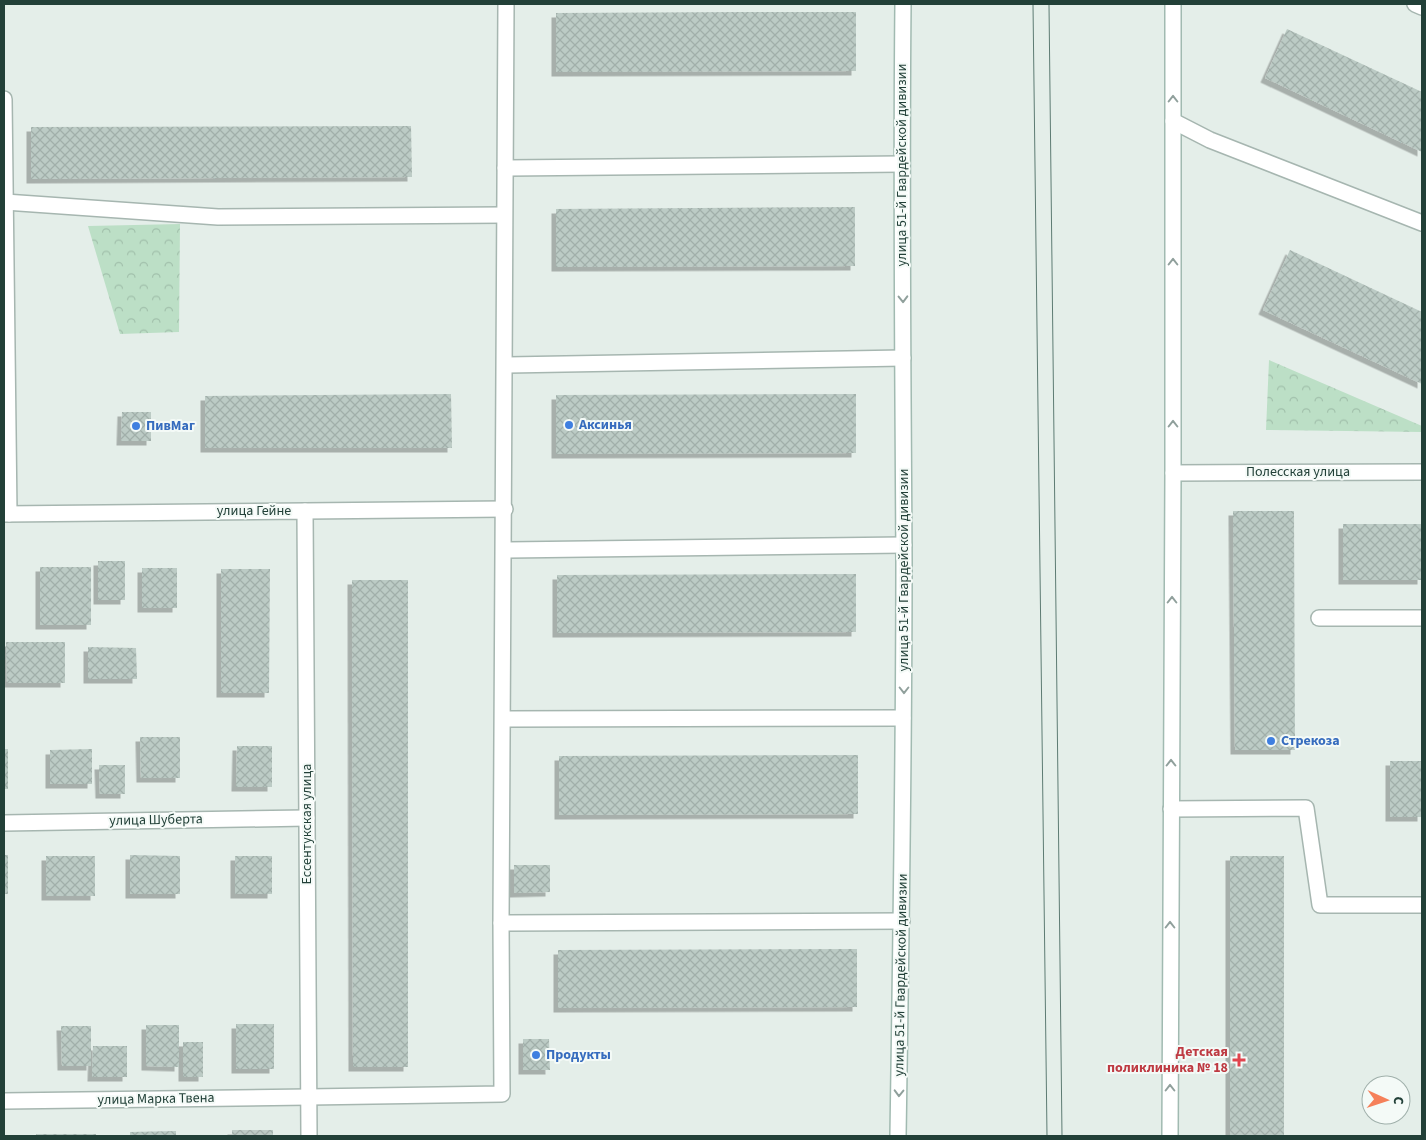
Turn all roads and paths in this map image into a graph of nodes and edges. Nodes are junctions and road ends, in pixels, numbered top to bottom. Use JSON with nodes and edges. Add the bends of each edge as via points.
{"nodes":[{"id":1,"x":506,"y":4,"type":"edge"},
{"id":2,"x":903,"y":4,"type":"edge"},
{"id":3,"x":1173,"y":4,"type":"edge"},
{"id":4,"x":1415,"y":4,"type":"edge"},
{"id":5,"x":1422,"y":7,"type":"edge"},
{"id":6,"x":4,"y":98,"type":"edge"},
{"id":7,"x":1173,"y":121,"type":"junction"},
{"id":8,"x":902,"y":164,"type":"junction"},
{"id":9,"x":504,"y":168,"type":"junction"},
{"id":10,"x":5,"y":202,"type":"junction"},
{"id":11,"x":504,"y":215,"type":"junction"},
{"id":12,"x":1422,"y":224,"type":"edge"},
{"id":13,"x":904,"y":358,"type":"junction"},
{"id":14,"x":505,"y":365,"type":"junction"},
{"id":15,"x":1422,"y":472,"type":"edge"},
{"id":16,"x":1173,"y":473,"type":"junction"},
{"id":17,"x":504,"y":508,"type":"junction"},
{"id":18,"x":305,"y":511,"type":"junction"},
{"id":19,"x":6,"y":514,"type":"edge"},
{"id":20,"x":904,"y":545,"type":"junction"},
{"id":21,"x":504,"y":550,"type":"junction"},
{"id":22,"x":1319,"y":618,"type":"dead end"},
{"id":23,"x":1422,"y":618,"type":"edge"},
{"id":24,"x":903,"y":718,"type":"junction"},
{"id":25,"x":503,"y":719,"type":"junction"},
{"id":26,"x":1171,"y":809,"type":"junction"},
{"id":27,"x":307,"y":818,"type":"junction"},
{"id":28,"x":4,"y":823,"type":"edge"},
{"id":29,"x":1422,"y":905,"type":"edge"},
{"id":30,"x":902,"y":920,"type":"junction"},
{"id":31,"x":501,"y":923,"type":"junction"},
{"id":32,"x":309,"y":1097,"type":"junction"},
{"id":33,"x":4,"y":1101,"type":"edge"},
{"id":34,"x":309,"y":1136,"type":"edge"},
{"id":35,"x":898,"y":1136,"type":"edge"},
{"id":36,"x":1170,"y":1136,"type":"edge"}],
"edges":[{"from":1,"to":9,"type":"main road"},
{"from":2,"to":8,"type":"main road","name":"улица 51-й Гвардейской дивизии"},
{"from":7,"to":3,"type":"main road","one_way":true},
{"from":4,"to":5,"type":"main road"},
{"from":6,"to":10,"type":"main road"},
{"from":7,"to":12,"type":"main road","via":[[1210,140]]},
{"from":16,"to":7,"type":"main road","one_way":true},
{"from":8,"to":9,"type":"main road"},
{"from":8,"to":13,"type":"main road","name":"улица 51-й Гвардейской дивизии","one_way":true},
{"from":9,"to":11,"type":"main road"},
{"from":10,"to":11,"type":"main road","via":[[218,217]]},
{"from":10,"to":19,"type":"main road"},
{"from":11,"to":14,"type":"main road"},
{"from":13,"to":14,"type":"main road"},
{"from":13,"to":20,"type":"main road","name":"улица 51-й Гвардейской дивизии"},
{"from":14,"to":17,"type":"main road"},
{"from":15,"to":16,"type":"main road","name":"Полесская улица"},
{"from":26,"to":16,"type":"main road","one_way":true},
{"from":17,"to":18,"type":"main road","name":"улица Гейне"},
{"from":17,"to":21,"type":"main road"},
{"from":18,"to":19,"type":"main road","name":"улица Гейне"},
{"from":18,"to":27,"type":"main road","name":"Ессентукская улица"},
{"from":20,"to":21,"type":"main road"},
{"from":20,"to":24,"type":"main road","name":"улица 51-й Гвардейской дивизии","one_way":true},
{"from":21,"to":25,"type":"main road"},
{"from":22,"to":23,"type":"main road"},
{"from":24,"to":25,"type":"main road"},
{"from":24,"to":30,"type":"main road","name":"улица 51-й Гвардейской дивизии"},
{"from":25,"to":31,"type":"main road"},
{"from":26,"to":29,"type":"main road","via":[[1306,808],[1320,905]]},
{"from":36,"to":26,"type":"main road","one_way":true},
{"from":27,"to":28,"type":"main road","name":"улица Шуберта"},
{"from":27,"to":32,"type":"main road","name":"Ессентукская улица"},
{"from":30,"to":31,"type":"main road"},
{"from":30,"to":35,"type":"main road","name":"улица 51-й Гвардейской дивизии","one_way":true},
{"from":31,"to":32,"type":"main road","name":"улица Марка Твена","via":[[502,1094]]},
{"from":32,"to":33,"type":"main road","name":"улица Марка Твена"},
{"from":32,"to":34,"type":"main road","name":"Ессентукская улица"}]}
